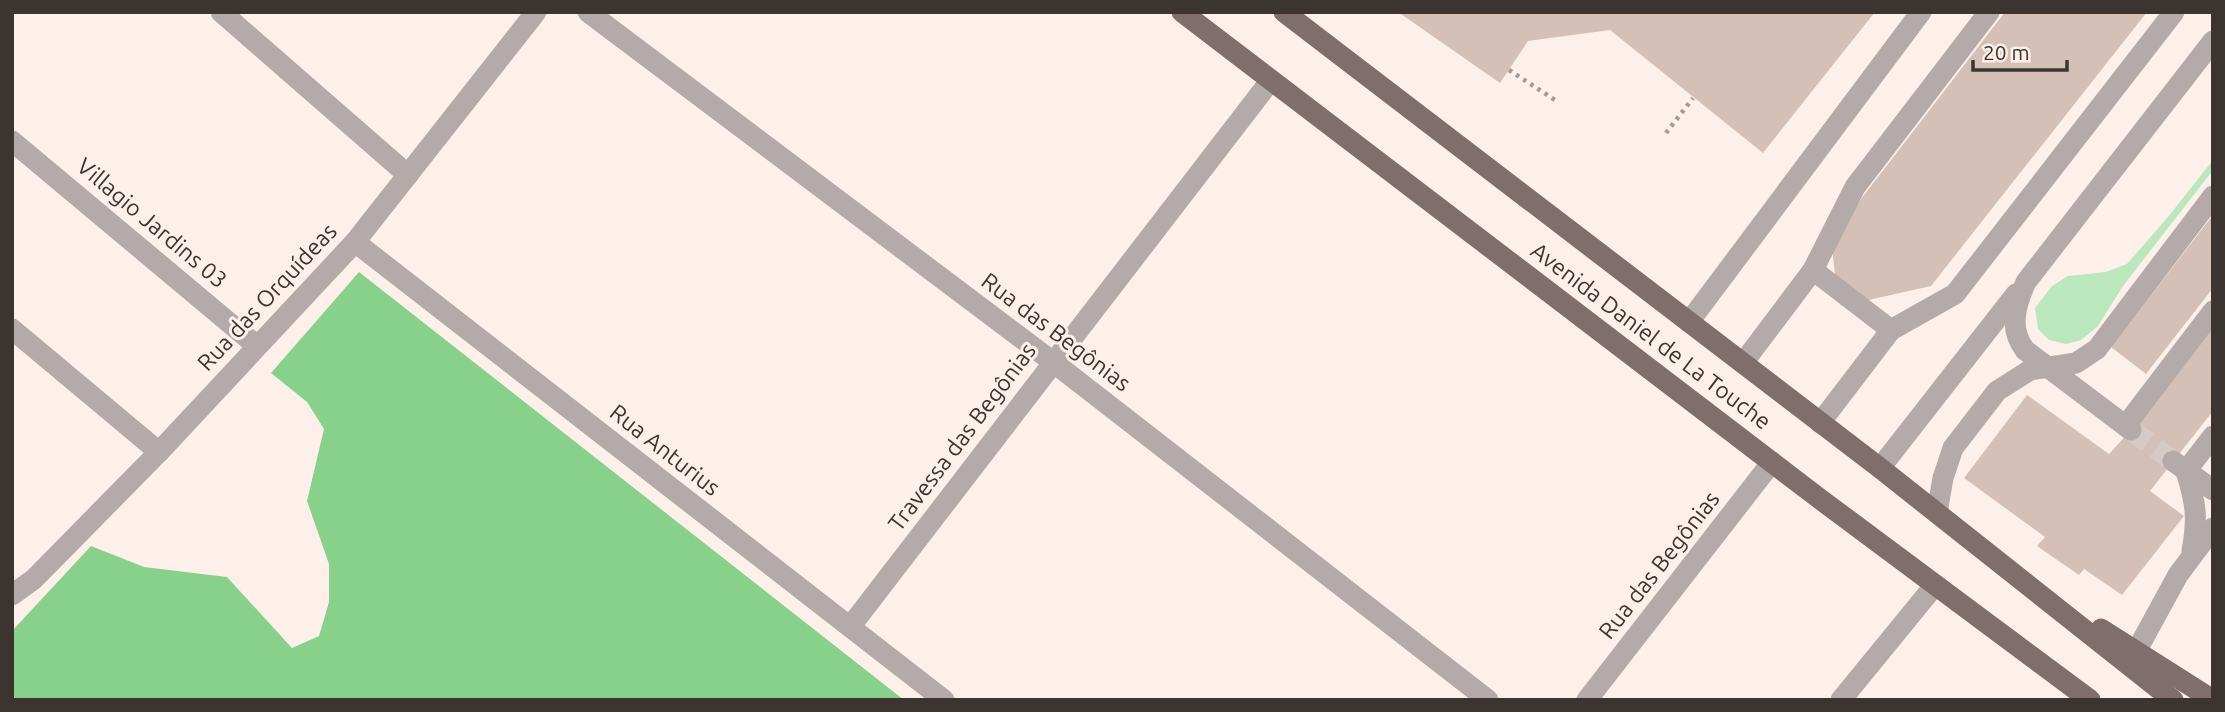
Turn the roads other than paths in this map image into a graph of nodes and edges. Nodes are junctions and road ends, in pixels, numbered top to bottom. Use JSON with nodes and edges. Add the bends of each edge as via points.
{"nodes":[{"id":1,"x":221,"y":12,"type":"edge"},
{"id":2,"x":536,"y":12,"type":"edge"},
{"id":3,"x":588,"y":12,"type":"edge"},
{"id":4,"x":1182,"y":12,"type":"edge"},
{"id":5,"x":1284,"y":12,"type":"edge"},
{"id":6,"x":1922,"y":12,"type":"edge"},
{"id":7,"x":1989,"y":12,"type":"edge"},
{"id":8,"x":2174,"y":12,"type":"edge"},
{"id":9,"x":2213,"y":41,"type":"edge"},
{"id":10,"x":1271,"y":80,"type":"junction"},
{"id":11,"x":12,"y":141,"type":"edge"},
{"id":12,"x":408,"y":175,"type":"junction"},
{"id":13,"x":2213,"y":196,"type":"edge"},
{"id":14,"x":355,"y":242,"type":"junction"},
{"id":15,"x":1813,"y":270,"type":"junction"},
{"id":16,"x":2026,"y":282,"type":"junction"},
{"id":17,"x":2213,"y":311,"type":"edge"},
{"id":18,"x":1689,"y":322,"type":"junction"},
{"id":19,"x":12,"y":328,"type":"edge"},
{"id":20,"x":1891,"y":330,"type":"junction"},
{"id":21,"x":257,"y":346,"type":"junction"},
{"id":22,"x":1053,"y":362,"type":"junction"},
{"id":23,"x":1743,"y":363,"type":"junction"},
{"id":24,"x":2046,"y":366,"type":"junction"},
{"id":25,"x":1821,"y":423,"type":"junction"},
{"id":26,"x":2213,"y":436,"type":"edge"},
{"id":27,"x":159,"y":452,"type":"junction"},
{"id":28,"x":1772,"y":462,"type":"junction"},
{"id":29,"x":2180,"y":466,"type":"junction"},
{"id":30,"x":1880,"y":468,"type":"junction"},
{"id":31,"x":2213,"y":490,"type":"edge"},
{"id":32,"x":1937,"y":513,"type":"junction"},
{"id":33,"x":2213,"y":528,"type":"edge"},
{"id":34,"x":2192,"y":555,"type":"junction"},
{"id":35,"x":1935,"y":585,"type":"junction"},
{"id":36,"x":2035,"y":590,"type":"junction"},
{"id":37,"x":12,"y":594,"type":"edge"},
{"id":38,"x":1969,"y":611,"type":"junction"},
{"id":39,"x":850,"y":627,"type":"junction"},
{"id":40,"x":2137,"y":650,"type":"junction"},
{"id":41,"x":944,"y":700,"type":"edge"},
{"id":42,"x":1488,"y":700,"type":"edge"},
{"id":43,"x":1587,"y":700,"type":"edge"},
{"id":44,"x":1841,"y":700,"type":"edge"},
{"id":45,"x":2066,"y":700,"type":"edge"},
{"id":46,"x":2090,"y":700,"type":"edge"},
{"id":47,"x":2173,"y":700,"type":"edge"},
{"id":48,"x":2213,"y":700,"type":"edge"}],
"edges":[{"from":1,"to":12,"type":"street"},
{"from":2,"to":12,"type":"street","name":"Rua das Orquídeas"},
{"from":3,"to":22,"type":"street","name":"Rua das Begônias"},
{"from":4,"to":10,"type":"main road","name":"Avenida Daniel de La Touche"},
{"from":5,"to":18,"type":"main road","name":"Avenida Daniel de La Touche"},
{"from":6,"to":18,"type":"street"},
{"from":7,"to":15,"type":"street","via":[[1855,187]]},
{"from":8,"to":20,"type":"street","via":[[1955,293]]},
{"from":9,"to":16,"type":"street"},
{"from":10,"to":22,"type":"street","name":"Travessa das Begônias"},
{"from":10,"to":28,"type":"main road","name":"Avenida Daniel de La Touche"},
{"from":11,"to":21,"type":"street","name":"Villagio Jardins 03"},
{"from":12,"to":14,"type":"street","name":"Rua das Orquídeas"},
{"from":13,"to":24,"type":"street","via":[[2096,349],[2076,363]]},
{"from":14,"to":21,"type":"street","name":"Rua das Orquídeas"},
{"from":14,"to":39,"type":"street","name":"Rua Anturius"},
{"from":15,"to":20,"type":"street"},
{"from":15,"to":23,"type":"street"},
{"from":16,"to":24,"type":"street","via":[[2015,310],[2016,332],[2025,350]]},
{"from":16,"to":30,"type":"street"},
{"from":17,"to":24,"type":"street","via":[[2128,427]]},
{"from":18,"to":23,"type":"main road","name":"Avenida Daniel de La Touche"},
{"from":19,"to":27,"type":"street"},
{"from":20,"to":25,"type":"street"},
{"from":21,"to":27,"type":"street","name":"Rua das Orquídeas"},
{"from":22,"to":39,"type":"street","name":"Travessa das Begônias"},
{"from":22,"to":42,"type":"street","name":"Rua das Begônias"},
{"from":23,"to":25,"type":"main road","name":"Avenida Daniel de La Touche"},
{"from":24,"to":32,"type":"street","via":[[2030,370],[1997,391],[1953,448]]},
{"from":25,"to":30,"type":"main road","name":"Avenida Daniel de La Touche"},
{"from":26,"to":29,"type":"street"},
{"from":27,"to":37,"type":"street","name":"Rua das Orquídeas","via":[[34,579]]},
{"from":28,"to":35,"type":"main road","name":"Avenida Daniel de La Touche"},
{"from":28,"to":43,"type":"street","name":"Rua das Begônias"},
{"from":29,"to":31,"type":"street"},
{"from":29,"to":34,"type":"street","via":[[2195,498]]},
{"from":30,"to":32,"type":"main road","name":"Avenida Daniel de La Touche"},
{"from":32,"to":36,"type":"main road","name":"Avenida Daniel de La Touche"},
{"from":33,"to":34,"type":"street"},
{"from":34,"to":40,"type":"street"},
{"from":35,"to":38,"type":"main road","name":"Avenida Daniel de La Touche"},
{"from":35,"to":44,"type":"street"},
{"from":36,"to":40,"type":"main road"},
{"from":36,"to":47,"type":"main road","name":"Avenida Daniel de La Touche"},
{"from":38,"to":45,"type":"main road"},
{"from":38,"to":46,"type":"main road","name":"Avenida Daniel de La Touche"},
{"from":39,"to":41,"type":"street","name":"Rua Anturius"},
{"from":40,"to":48,"type":"main road"}]}
